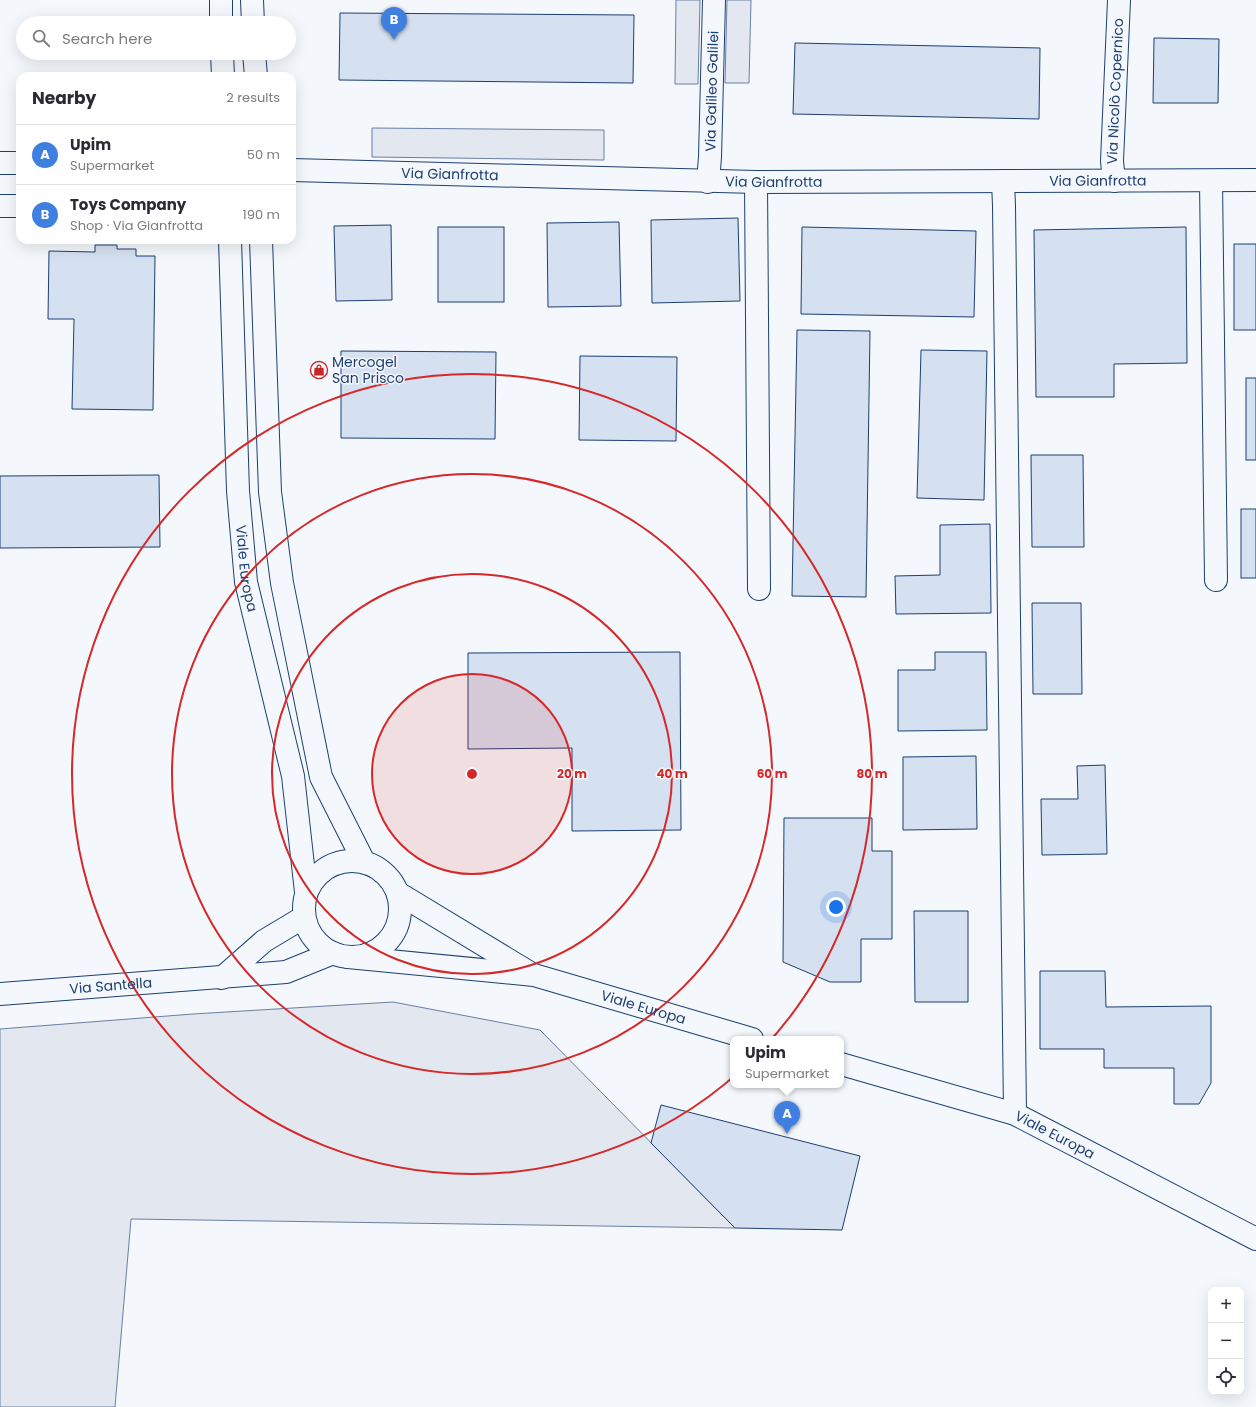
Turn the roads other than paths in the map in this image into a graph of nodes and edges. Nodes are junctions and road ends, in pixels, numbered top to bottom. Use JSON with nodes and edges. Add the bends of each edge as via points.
{"nodes":[{"id":1,"x":220,"y":0,"type":"edge"},
{"id":2,"x":252,"y":0,"type":"edge"},
{"id":3,"x":714,"y":0,"type":"edge"},
{"id":4,"x":1119,"y":0,"type":"edge"},
{"id":5,"x":221,"y":16,"type":"edge"},
{"id":6,"x":253,"y":16,"type":"edge"},
{"id":7,"x":222,"y":60,"type":"edge"},
{"id":8,"x":255,"y":60,"type":"edge"},
{"id":9,"x":223,"y":72,"type":"edge"},
{"id":10,"x":256,"y":72,"type":"edge"},
{"id":11,"x":0,"y":163,"type":"edge"},
{"id":12,"x":16,"y":163,"type":"edge"},
{"id":13,"x":296,"y":170,"type":"edge"},
{"id":14,"x":1256,"y":180,"type":"edge"},
{"id":15,"x":1003,"y":181,"type":"junction"},
{"id":16,"x":1114,"y":181,"type":"junction"},
{"id":17,"x":1211,"y":181,"type":"junction"},
{"id":18,"x":708,"y":182,"type":"junction"},
{"id":19,"x":756,"y":182,"type":"junction"},
{"id":20,"x":0,"y":206,"type":"edge"},
{"id":21,"x":16,"y":206,"type":"edge"},
{"id":22,"x":230,"y":244,"type":"edge"},
{"id":23,"x":261,"y":244,"type":"edge"},
{"id":24,"x":1216,"y":580,"type":"dead end"},
{"id":25,"x":758,"y":590,"type":"dead end"},
{"id":26,"x":364,"y":862,"type":"junction"},
{"id":27,"x":306,"y":892,"type":"junction"},
{"id":28,"x":398,"y":893,"type":"junction"},
{"id":29,"x":304,"y":917,"type":"junction"},
{"id":30,"x":341,"y":955,"type":"junction"},
{"id":31,"x":534,"y":975,"type":"junction"},
{"id":32,"x":222,"y":978,"type":"junction"},
{"id":33,"x":0,"y":994,"type":"edge"},
{"id":34,"x":742,"y":1036,"type":"edge"},
{"id":35,"x":844,"y":1065,"type":"edge"},
{"id":36,"x":1015,"y":1114,"type":"junction"},
{"id":37,"x":1256,"y":1239,"type":"edge"}],
"edges":[{"from":1,"to":5,"type":"street"},
{"from":2,"to":6,"type":"street"},
{"from":3,"to":18,"type":"street","name":"Via Galileo Galilei"},
{"from":4,"to":16,"type":"street","name":"Via Nicolò Copernico","via":[[1112,161]]},
{"from":7,"to":9,"type":"street"},
{"from":8,"to":10,"type":"street"},
{"from":11,"to":12,"type":"street"},
{"from":13,"to":18,"type":"street","name":"Via Gianfrotta"},
{"from":14,"to":17,"type":"street","name":"Via Gianfrotta"},
{"from":15,"to":16,"type":"street","name":"Via Gianfrotta"},
{"from":15,"to":19,"type":"street","name":"Via Gianfrotta"},
{"from":15,"to":36,"type":"street"},
{"from":16,"to":17,"type":"street","name":"Via Gianfrotta"},
{"from":17,"to":24,"type":"street"},
{"from":18,"to":19,"type":"street","name":"Via Gianfrotta"},
{"from":19,"to":25,"type":"street"},
{"from":20,"to":21,"type":"street"},
{"from":22,"to":27,"type":"street","name":"Viale Europa","via":[[238,491],[246,582],[294,776]]},
{"from":23,"to":26,"type":"street","via":[[270,492],[282,583],[321,777]]},
{"from":26,"to":27,"type":"street","via":[[350,860],[324,869],[313,879]]},
{"from":26,"to":28,"type":"street","via":[[379,868],[390,879]]},
{"from":27,"to":29,"type":"street"},
{"from":28,"to":30,"type":"street","via":[[401,908],[398,924],[391,938],[379,949],[364,955]]},
{"from":28,"to":31,"type":"street","name":"Viale Europa"},
{"from":29,"to":30,"type":"street","via":[[309,932],[320,945]]},
{"from":29,"to":32,"type":"street","via":[[264,941]]},
{"from":30,"to":31,"type":"street","name":"Viale Europa"},
{"from":30,"to":32,"type":"street","name":"Via Santella","via":[[286,972]]},
{"from":31,"to":34,"type":"street","name":"Viale Europa"},
{"from":32,"to":33,"type":"street","name":"Via Santella"},
{"from":35,"to":36,"type":"street","name":"Viale Europa"},
{"from":36,"to":37,"type":"street","name":"Viale Europa"}]}
